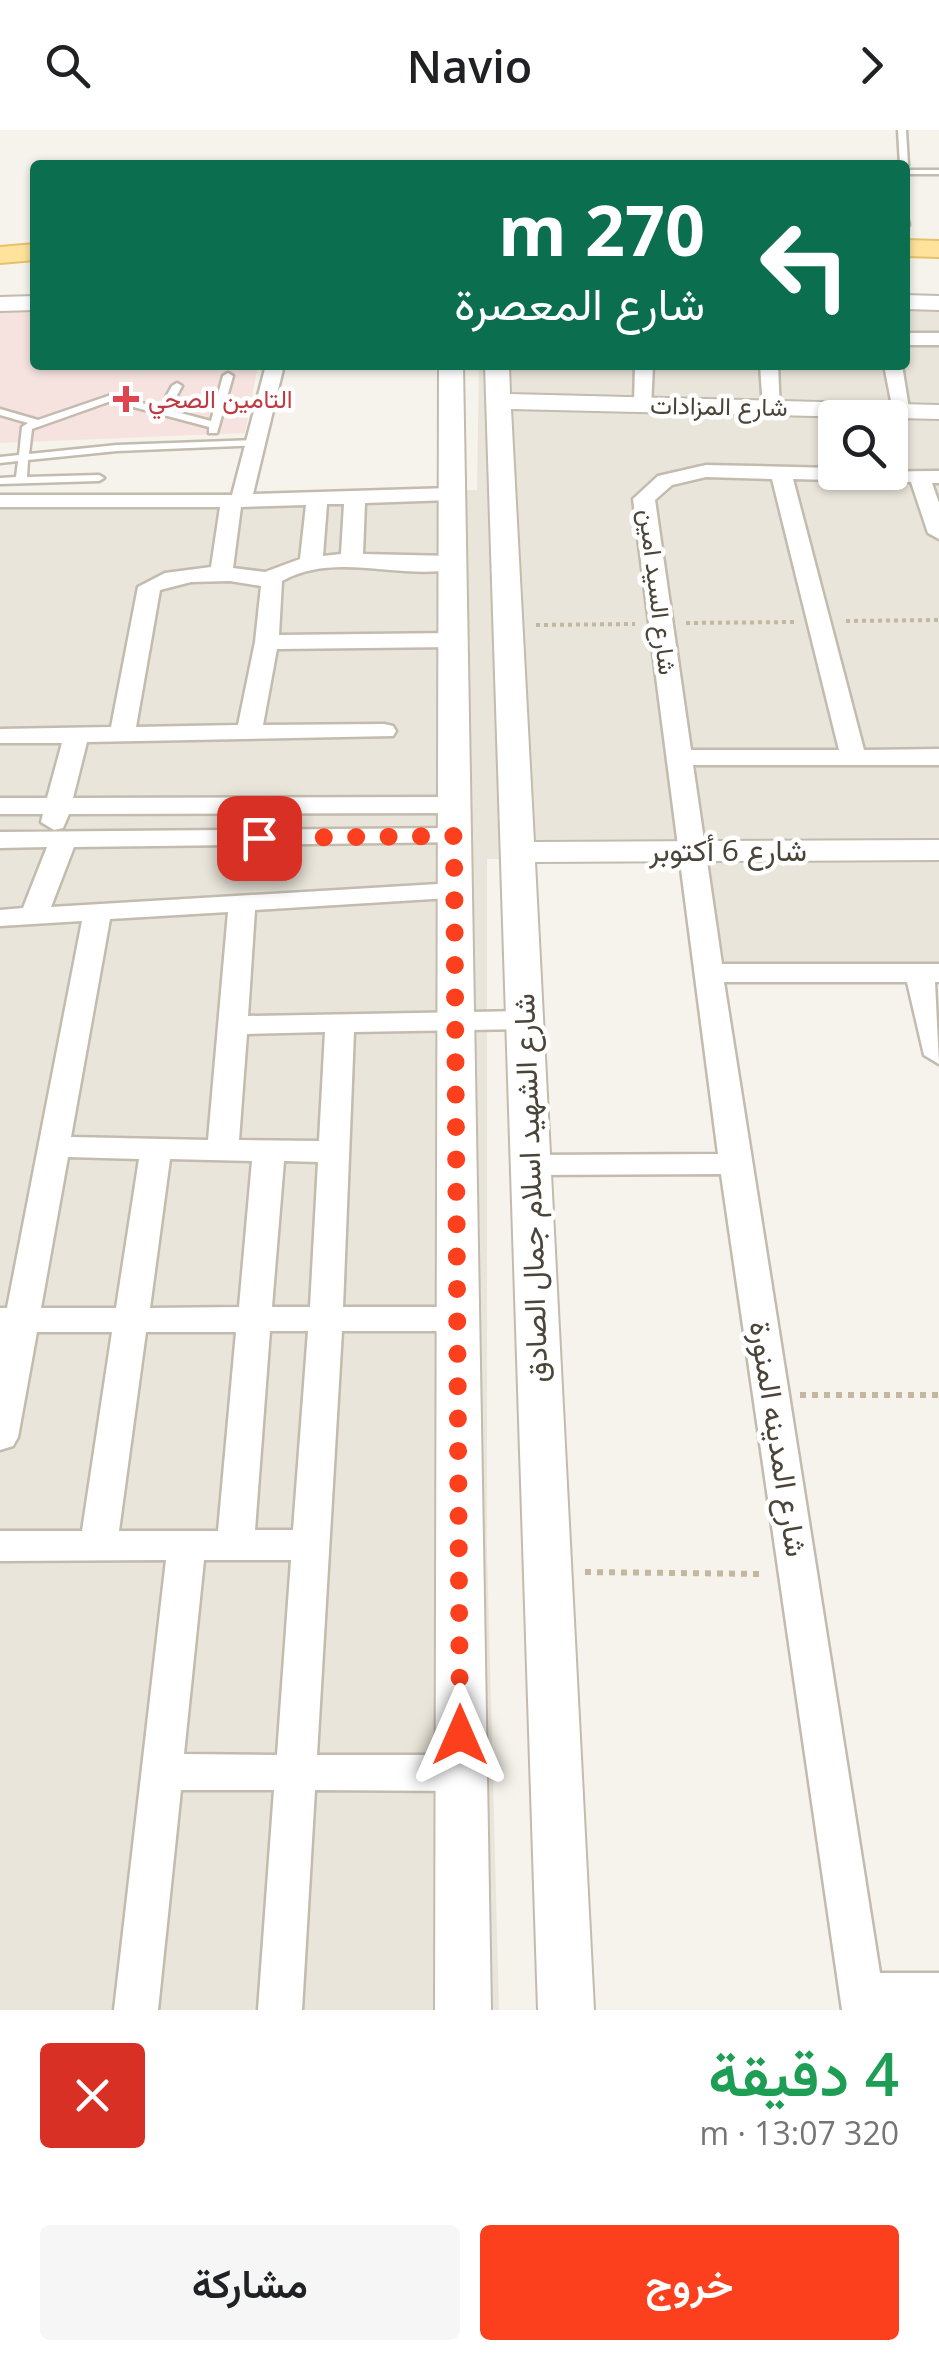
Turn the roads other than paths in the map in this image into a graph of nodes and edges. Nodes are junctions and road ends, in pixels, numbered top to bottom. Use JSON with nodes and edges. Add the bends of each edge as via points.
{"nodes":[{"id":1,"x":902,"y":130,"type":"edge"},
{"id":2,"x":904,"y":160,"type":"edge"},
{"id":3,"x":910,"y":171,"type":"edge"},
{"id":4,"x":939,"y":172,"type":"edge"},
{"id":5,"x":910,"y":224,"type":"edge"},
{"id":6,"x":939,"y":226,"type":"edge"},
{"id":7,"x":910,"y":248,"type":"edge"},
{"id":8,"x":939,"y":249,"type":"edge"},
{"id":9,"x":910,"y":302,"type":"edge"},
{"id":10,"x":30,"y":303,"type":"edge"},
{"id":11,"x":939,"y":303,"type":"edge"},
{"id":12,"x":0,"y":304,"type":"edge"},
{"id":13,"x":910,"y":339,"type":"edge"},
{"id":14,"x":939,"y":339,"type":"edge"},
{"id":15,"x":274,"y":370,"type":"edge"},
{"id":16,"x":450,"y":370,"type":"edge"},
{"id":17,"x":644,"y":370,"type":"edge"},
{"id":18,"x":770,"y":370,"type":"edge"},
{"id":19,"x":893,"y":370,"type":"edge"},
{"id":20,"x":228,"y":376,"type":"dead end"},
{"id":21,"x":178,"y":386,"type":"dead end"},
{"id":22,"x":498,"y":392,"type":"edge"},
{"id":23,"x":895,"y":400,"type":"edge"},
{"id":24,"x":644,"y":404,"type":"junction"},
{"id":25,"x":165,"y":408,"type":"junction"},
{"id":26,"x":773,"y":408,"type":"junction"},
{"id":27,"x":818,"y":411,"type":"edge"},
{"id":28,"x":0,"y":412,"type":"edge"},
{"id":29,"x":939,"y":412,"type":"edge"},
{"id":30,"x":908,"y":415,"type":"edge"},
{"id":31,"x":818,"y":418,"type":"edge"},
{"id":32,"x":908,"y":418,"type":"edge"},
{"id":33,"x":34,"y":422,"type":"junction"},
{"id":34,"x":939,"y":422,"type":"edge"},
{"id":35,"x":214,"y":425,"type":"junction"},
{"id":36,"x":256,"y":443,"type":"junction"},
{"id":37,"x":210,"y":444,"type":"junction"},
{"id":38,"x":104,"y":449,"type":"junction"},
{"id":39,"x":64,"y":453,"type":"junction"},
{"id":40,"x":26,"y":457,"type":"junction"},
{"id":41,"x":0,"y":460,"type":"edge"},
{"id":42,"x":781,"y":472,"type":"junction"},
{"id":43,"x":929,"y":477,"type":"edge"},
{"id":44,"x":99,"y":478,"type":"junction"},
{"id":45,"x":59,"y":479,"type":"junction"},
{"id":46,"x":0,"y":480,"type":"edge"},
{"id":47,"x":21,"y":480,"type":"junction"},
{"id":48,"x":450,"y":494,"type":"junction"},
{"id":49,"x":355,"y":496,"type":"junction"},
{"id":50,"x":317,"y":498,"type":"junction"},
{"id":51,"x":0,"y":501,"type":"edge"},
{"id":52,"x":95,"y":502,"type":"junction"},
{"id":53,"x":236,"y":502,"type":"junction"},
{"id":54,"x":939,"y":533,"type":"edge"},
{"id":55,"x":351,"y":563,"type":"junction"},
{"id":56,"x":452,"y":563,"type":"junction"},
{"id":57,"x":311,"y":564,"type":"junction"},
{"id":58,"x":220,"y":576,"type":"junction"},
{"id":59,"x":269,"y":580,"type":"junction"},
{"id":60,"x":266,"y":642,"type":"junction"},
{"id":61,"x":453,"y":660,"type":"junction"},
{"id":62,"x":510,"y":680,"type":"junction"},
{"id":63,"x":384,"y":730,"type":"dead end"},
{"id":64,"x":249,"y":732,"type":"junction"},
{"id":65,"x":122,"y":734,"type":"junction"},
{"id":66,"x":76,"y":735,"type":"junction"},
{"id":67,"x":0,"y":736,"type":"edge"},
{"id":68,"x":853,"y":757,"type":"junction"},
{"id":69,"x":939,"y":757,"type":"edge"},
{"id":70,"x":679,"y":758,"type":"junction"},
{"id":71,"x":0,"y":806,"type":"edge"},
{"id":72,"x":58,"y":806,"type":"junction"},
{"id":73,"x":454,"y":821,"type":"junction"},
{"id":74,"x":56,"y":839,"type":"junction"},
{"id":75,"x":0,"y":840,"type":"edge"},
{"id":76,"x":939,"y":850,"type":"edge"},
{"id":77,"x":692,"y":859,"type":"junction"},
{"id":78,"x":518,"y":860,"type":"junction"},
{"id":79,"x":939,"y":867,"type":"edge"},
{"id":80,"x":454,"y":891,"type":"junction"},
{"id":81,"x":242,"y":902,"type":"junction"},
{"id":82,"x":97,"y":914,"type":"junction"},
{"id":83,"x":0,"y":918,"type":"edge"},
{"id":84,"x":33,"y":918,"type":"junction"},
{"id":85,"x":929,"y":972,"type":"edge"},
{"id":86,"x":709,"y":973,"type":"junction"},
{"id":87,"x":524,"y":1020,"type":"junction"},
{"id":88,"x":456,"y":1021,"type":"junction"},
{"id":89,"x":340,"y":1023,"type":"junction"},
{"id":90,"x":235,"y":1025,"type":"junction"},
{"id":91,"x":939,"y":1055,"type":"edge"},
{"id":92,"x":53,"y":1147,"type":"junction"},
{"id":93,"x":156,"y":1148,"type":"junction"},
{"id":94,"x":223,"y":1149,"type":"junction"},
{"id":95,"x":270,"y":1151,"type":"junction"},
{"id":96,"x":334,"y":1152,"type":"junction"},
{"id":97,"x":735,"y":1164,"type":"junction"},
{"id":98,"x":531,"y":1165,"type":"junction"},
{"id":99,"x":131,"y":1319,"type":"junction"},
{"id":100,"x":255,"y":1319,"type":"junction"},
{"id":101,"x":326,"y":1319,"type":"junction"},
{"id":102,"x":458,"y":1319,"type":"junction"},
{"id":103,"x":11,"y":1320,"type":"edge"},
{"id":104,"x":0,"y":1435,"type":"edge"},
{"id":105,"x":187,"y":1545,"type":"junction"},
{"id":106,"x":311,"y":1545,"type":"junction"},
{"id":107,"x":0,"y":1546,"type":"edge"},
{"id":108,"x":98,"y":1546,"type":"junction"},
{"id":109,"x":236,"y":1546,"type":"junction"},
{"id":110,"x":162,"y":1772,"type":"junction"},
{"id":111,"x":296,"y":1772,"type":"junction"},
{"id":112,"x":461,"y":1773,"type":"junction"},
{"id":113,"x":939,"y":1994,"type":"edge"},
{"id":114,"x":863,"y":2002,"type":"edge"},
{"id":115,"x":136,"y":2010,"type":"edge"},
{"id":116,"x":280,"y":2010,"type":"edge"},
{"id":117,"x":463,"y":2010,"type":"edge"},
{"id":118,"x":566,"y":2010,"type":"edge"}],
"edges":[{"from":1,"to":2,"type":"lane"},
{"from":3,"to":4,"type":"lane"},
{"from":5,"to":6,"type":"main road"},
{"from":7,"to":8,"type":"main road"},
{"from":9,"to":11,"type":"street"},
{"from":10,"to":12,"type":"street"},
{"from":13,"to":14,"type":"street"},
{"from":15,"to":36,"type":"street"},
{"from":16,"to":48,"type":"street"},
{"from":17,"to":24,"type":"street"},
{"from":18,"to":26,"type":"street"},
{"from":19,"to":23,"type":"street"},
{"from":20,"to":35,"type":"lane"},
{"from":21,"to":25,"type":"lane"},
{"from":22,"to":24,"type":"street","name":"شارع المزادات"},
{"from":22,"to":31,"type":"street","name":"شارع المزادات"},
{"from":22,"to":62,"type":"street","name":"شارع الشهيد اسلام جمال الصادق"},
{"from":24,"to":26,"type":"street","name":"شارع المزادات"},
{"from":25,"to":33,"type":"lane","via":[[111,398]]},
{"from":25,"to":35,"type":"lane"},
{"from":26,"to":27,"type":"street","name":"شارع المزادات"},
{"from":28,"to":33,"type":"lane"},
{"from":29,"to":30,"type":"street","name":"شارع المزادات"},
{"from":32,"to":34,"type":"street","name":"شارع المزادات"},
{"from":33,"to":40,"type":"lane","via":[[25,432]]},
{"from":35,"to":37,"type":"lane"},
{"from":36,"to":37,"type":"lane"},
{"from":36,"to":53,"type":"street"},
{"from":37,"to":38,"type":"lane"},
{"from":38,"to":39,"type":"lane"},
{"from":38,"to":44,"type":"lane"},
{"from":39,"to":40,"type":"lane"},
{"from":39,"to":45,"type":"lane"},
{"from":40,"to":41,"type":"lane"},
{"from":40,"to":47,"type":"lane"},
{"from":42,"to":43,"type":"street","name":"شارع السيد امين"},
{"from":42,"to":68,"type":"street"},
{"from":42,"to":70,"type":"street","name":"شارع السيد امين","via":[[684,474],[644,499]]},
{"from":43,"to":54,"type":"street"},
{"from":44,"to":45,"type":"lane"},
{"from":44,"to":52,"type":"lane"},
{"from":45,"to":47,"type":"lane"},
{"from":46,"to":47,"type":"lane"},
{"from":48,"to":49,"type":"street"},
{"from":48,"to":56,"type":"street"},
{"from":49,"to":50,"type":"street"},
{"from":49,"to":55,"type":"street"},
{"from":50,"to":53,"type":"street"},
{"from":50,"to":57,"type":"street"},
{"from":51,"to":52,"type":"street"},
{"from":52,"to":53,"type":"street"},
{"from":53,"to":58,"type":"street"},
{"from":55,"to":56,"type":"street"},
{"from":55,"to":57,"type":"street"},
{"from":56,"to":61,"type":"street"},
{"from":57,"to":59,"type":"street"},
{"from":58,"to":59,"type":"street"},
{"from":58,"to":65,"type":"street","via":[[175,575],[149,587]]},
{"from":59,"to":60,"type":"street"},
{"from":60,"to":61,"type":"street"},
{"from":60,"to":64,"type":"street"},
{"from":61,"to":62,"type":"street"},
{"from":61,"to":73,"type":"street"},
{"from":62,"to":78,"type":"street","name":"شارع الشهيد اسلام جمال الصادق"},
{"from":63,"to":64,"type":"street"},
{"from":64,"to":65,"type":"street"},
{"from":65,"to":66,"type":"street"},
{"from":66,"to":67,"type":"street"},
{"from":66,"to":72,"type":"street"},
{"from":68,"to":69,"type":"street"},
{"from":68,"to":70,"type":"street"},
{"from":70,"to":77,"type":"street","name":"شارع السيد امين"},
{"from":71,"to":72,"type":"street"},
{"from":72,"to":73,"type":"street"},
{"from":72,"to":74,"type":"street"},
{"from":73,"to":74,"type":"street"},
{"from":73,"to":80,"type":"street"},
{"from":74,"to":75,"type":"street"},
{"from":74,"to":84,"type":"street"},
{"from":76,"to":77,"type":"street","name":"شارع 6 أكتوبر"},
{"from":77,"to":78,"type":"street","name":"شارع 6 أكتوبر"},
{"from":77,"to":79,"type":"street","name":"شارع 6 أكتوبر"},
{"from":77,"to":86,"type":"street","name":"شارع المدينه المنورة"},
{"from":78,"to":87,"type":"street","name":"شارع الشهيد اسلام جمال الصادق"},
{"from":80,"to":81,"type":"street"},
{"from":80,"to":88,"type":"street"},
{"from":81,"to":82,"type":"street"},
{"from":81,"to":90,"type":"street"},
{"from":82,"to":84,"type":"street"},
{"from":82,"to":92,"type":"street"},
{"from":83,"to":84,"type":"street"},
{"from":85,"to":86,"type":"street"},
{"from":85,"to":91,"type":"street"},
{"from":86,"to":97,"type":"street","name":"شارع المدينه المنورة"},
{"from":87,"to":88,"type":"street"},
{"from":87,"to":98,"type":"street","name":"شارع الشهيد اسلام جمال الصادق"},
{"from":88,"to":89,"type":"street"},
{"from":88,"to":102,"type":"street"},
{"from":89,"to":90,"type":"street"},
{"from":89,"to":96,"type":"street"},
{"from":90,"to":94,"type":"street"},
{"from":92,"to":93,"type":"street"},
{"from":92,"to":103,"type":"street"},
{"from":93,"to":94,"type":"street"},
{"from":93,"to":99,"type":"street"},
{"from":94,"to":95,"type":"street"},
{"from":95,"to":96,"type":"street"},
{"from":95,"to":100,"type":"street"},
{"from":96,"to":101,"type":"street"},
{"from":97,"to":98,"type":"street"},
{"from":97,"to":114,"type":"street","name":"شارع المدينه المنورة"},
{"from":98,"to":118,"type":"street","name":"شارع الشهيد اسلام جمال الصادق"},
{"from":99,"to":100,"type":"street"},
{"from":99,"to":103,"type":"street"},
{"from":99,"to":108,"type":"street"},
{"from":100,"to":101,"type":"street"},
{"from":100,"to":109,"type":"street"},
{"from":101,"to":102,"type":"street"},
{"from":101,"to":106,"type":"street"},
{"from":102,"to":112,"type":"street"},
{"from":103,"to":104,"type":"street"},
{"from":105,"to":108,"type":"street"},
{"from":105,"to":109,"type":"street"},
{"from":105,"to":110,"type":"street"},
{"from":106,"to":109,"type":"street"},
{"from":106,"to":111,"type":"street"},
{"from":107,"to":108,"type":"street"},
{"from":110,"to":111,"type":"street"},
{"from":110,"to":115,"type":"street"},
{"from":111,"to":112,"type":"street"},
{"from":111,"to":116,"type":"street"},
{"from":112,"to":117,"type":"street"},
{"from":113,"to":114,"type":"street"}]}
